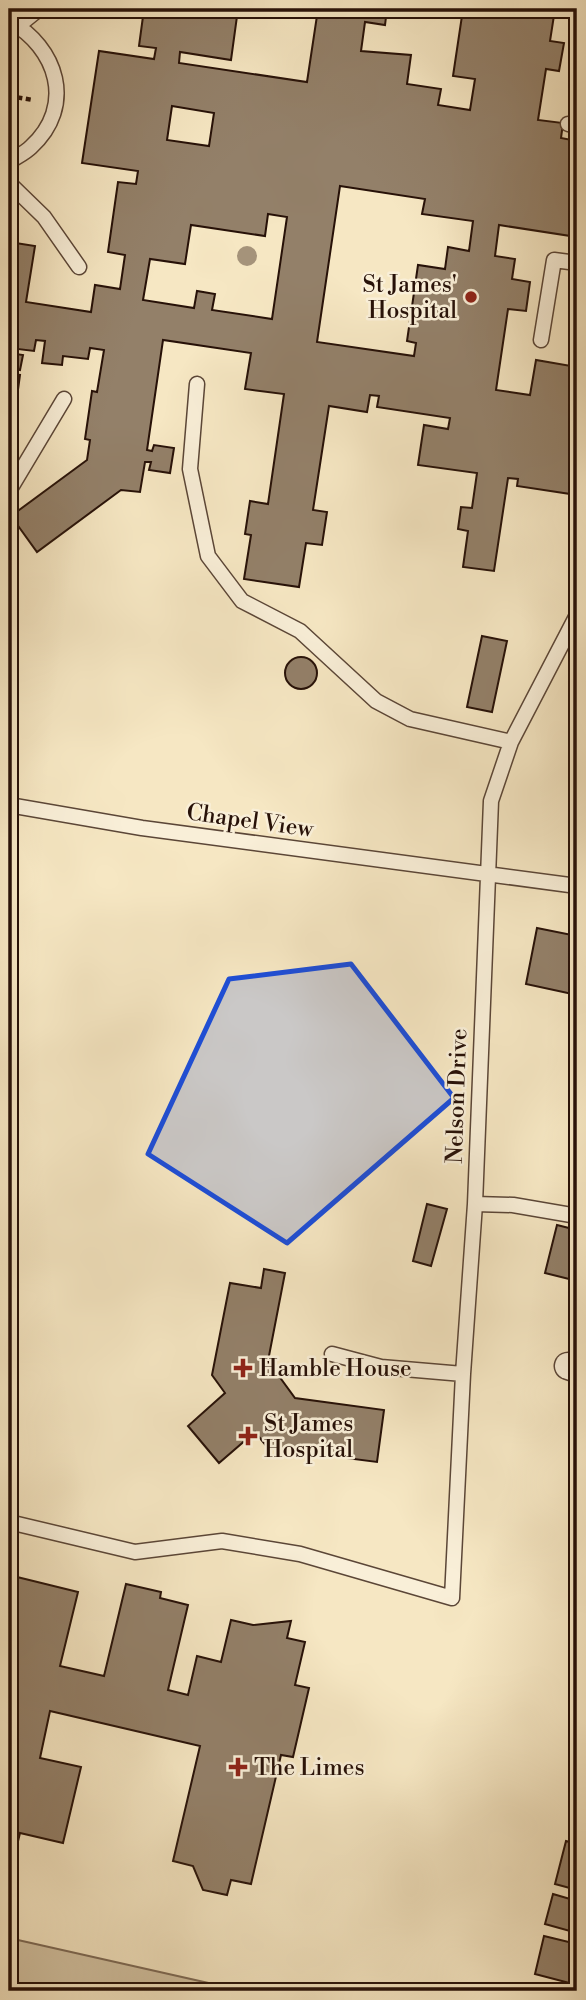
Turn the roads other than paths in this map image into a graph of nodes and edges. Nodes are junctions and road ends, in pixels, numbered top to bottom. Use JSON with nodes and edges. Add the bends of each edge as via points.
{"nodes":[{"id":1,"x":38,"y":9,"type":"edge"},
{"id":2,"x":13,"y":23,"type":"edge"},
{"id":3,"x":9,"y":162,"type":"edge"},
{"id":4,"x":9,"y":183,"type":"edge"},
{"id":5,"x":577,"y":263,"type":"edge"},
{"id":6,"x":79,"y":267,"type":"dead end"},
{"id":7,"x":541,"y":340,"type":"dead end"},
{"id":8,"x":197,"y":384,"type":"dead end"},
{"id":9,"x":64,"y":399,"type":"dead end"},
{"id":10,"x":9,"y":491,"type":"edge"},
{"id":11,"x":577,"y":615,"type":"edge"},
{"id":12,"x":511,"y":741,"type":"junction"},
{"id":13,"x":9,"y":805,"type":"edge"},
{"id":14,"x":486,"y":872,"type":"junction"},
{"id":15,"x":577,"y":886,"type":"edge"},
{"id":16,"x":475,"y":1204,"type":"junction"},
{"id":17,"x":577,"y":1216,"type":"edge"},
{"id":18,"x":332,"y":1354,"type":"dead end"},
{"id":19,"x":463,"y":1374,"type":"junction"},
{"id":20,"x":9,"y":1522,"type":"edge"}],
"edges":[{"from":1,"to":2,"type":"lane"},
{"from":2,"to":3,"type":"lane","via":[[47,53],[58,81],[51,120],[33,146]]},
{"from":4,"to":6,"type":"lane","via":[[44,217]]},
{"from":5,"to":7,"type":"lane","via":[[554,260]]},
{"from":8,"to":12,"type":"lane","via":[[190,469],[205,544],[208,556],[242,601],[300,631],[376,701],[410,719]]},
{"from":9,"to":10,"type":"lane"},
{"from":11,"to":12,"type":"lane","name":"Nelson Drive"},
{"from":12,"to":14,"type":"lane","name":"Nelson Drive","via":[[491,802]]},
{"from":13,"to":14,"type":"lane","name":"Chapel View","via":[[142,828],[456,872]]},
{"from":14,"to":15,"type":"lane","name":"Chapel View"},
{"from":14,"to":16,"type":"lane","name":"Nelson Drive"},
{"from":16,"to":17,"type":"lane"},
{"from":16,"to":19,"type":"lane","name":"Nelson Drive"},
{"from":18,"to":19,"type":"lane","via":[[381,1367]]},
{"from":19,"to":20,"type":"lane","name":"Nelson Drive","via":[[452,1598],[300,1554],[222,1541],[135,1552]]}]}
